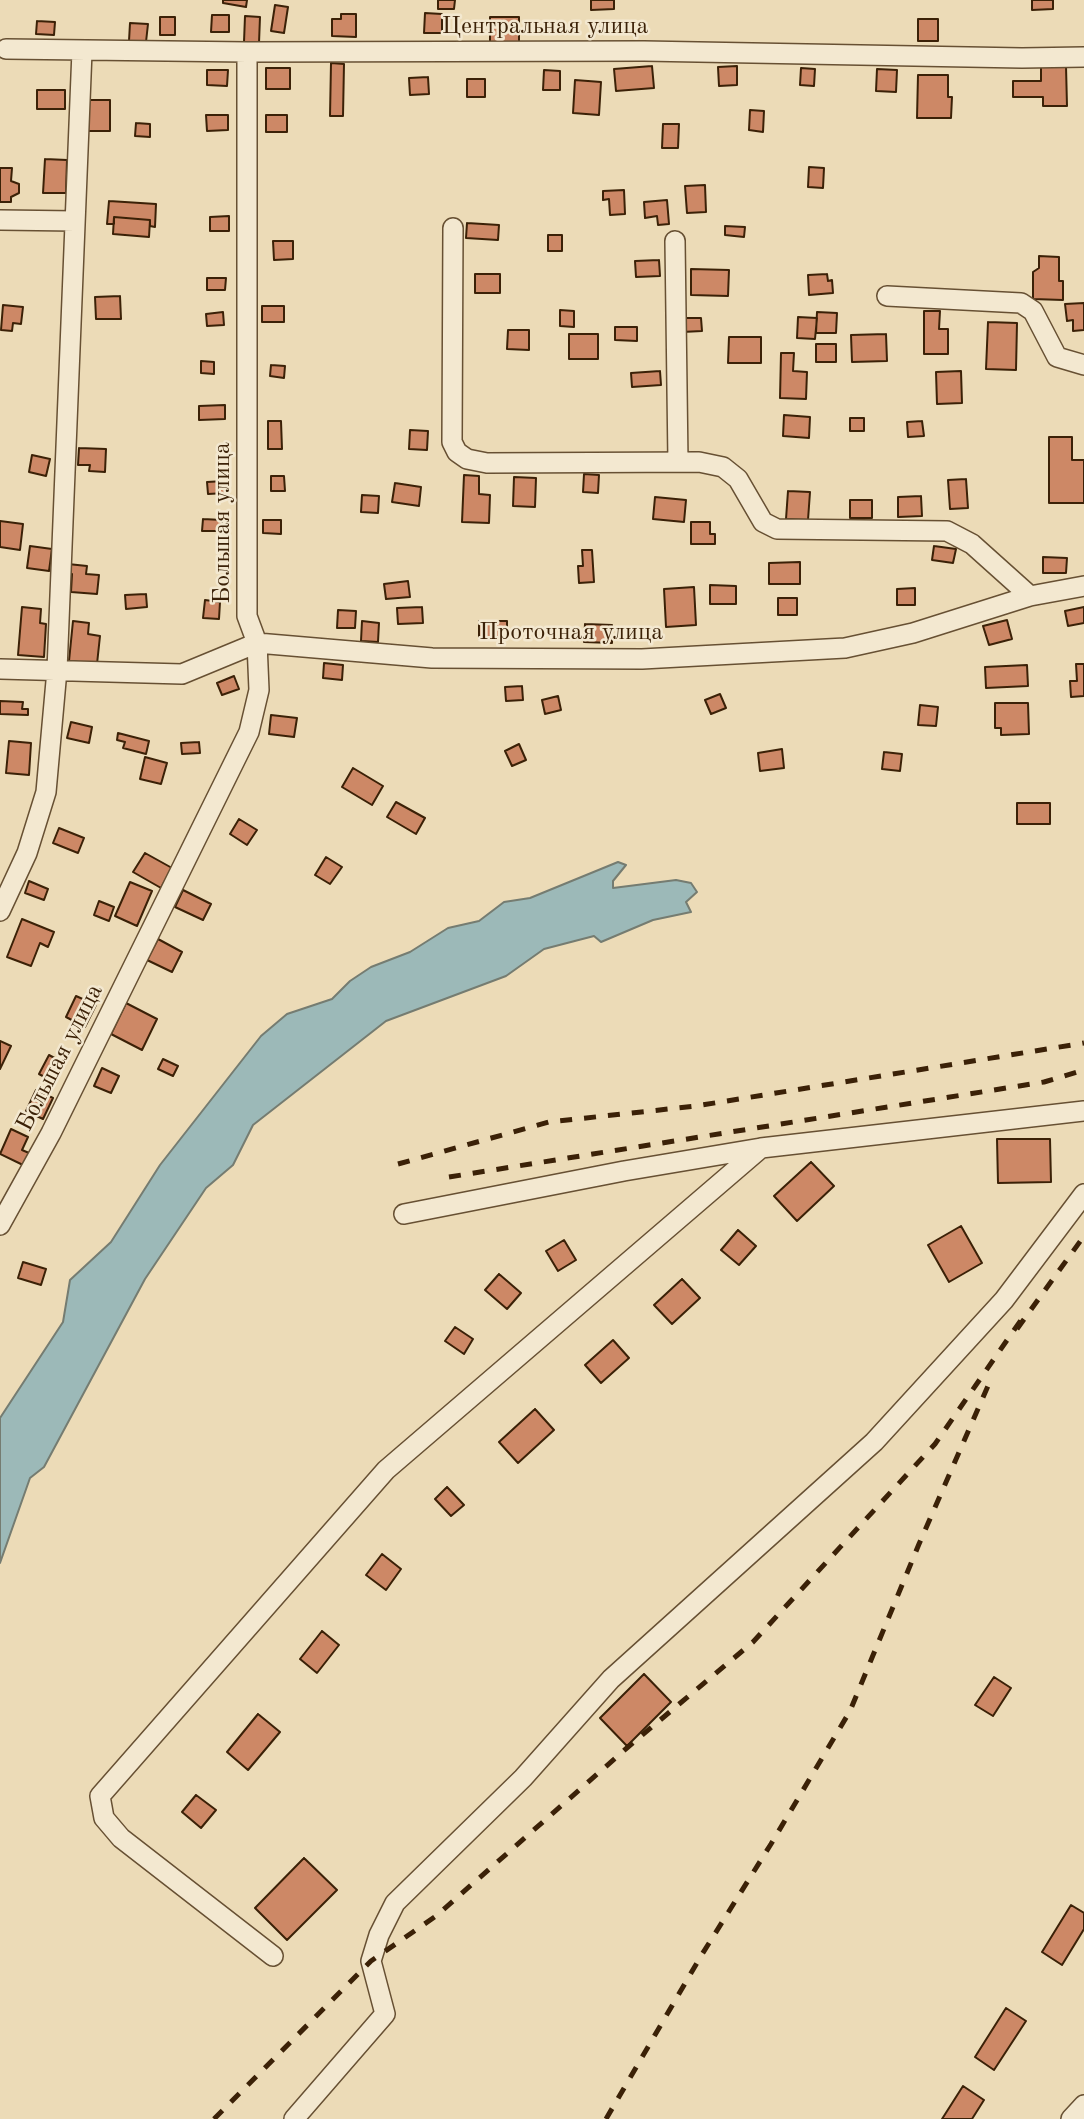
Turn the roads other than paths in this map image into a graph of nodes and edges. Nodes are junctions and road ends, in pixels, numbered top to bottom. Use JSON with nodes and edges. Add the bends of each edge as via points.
{"nodes":[{"id":1,"x":6,"y":49,"type":"dead end"},
{"id":2,"x":82,"y":51,"type":"junction"},
{"id":3,"x":247,"y":52,"type":"junction"},
{"id":4,"x":1084,"y":57,"type":"edge"},
{"id":5,"x":0,"y":220,"type":"edge"},
{"id":6,"x":75,"y":221,"type":"junction"},
{"id":7,"x":453,"y":228,"type":"dead end"},
{"id":8,"x":675,"y":241,"type":"dead end"},
{"id":9,"x":887,"y":296,"type":"dead end"},
{"id":10,"x":1084,"y":365,"type":"edge"},
{"id":11,"x":678,"y":462,"type":"junction"},
{"id":12,"x":1084,"y":586,"type":"edge"},
{"id":13,"x":1030,"y":596,"type":"junction"},
{"id":14,"x":257,"y":643,"type":"junction"},
{"id":15,"x":0,"y":669,"type":"edge"},
{"id":16,"x":57,"y":670,"type":"junction"},
{"id":17,"x":0,"y":911,"type":"edge"},
{"id":18,"x":1084,"y":1111,"type":"edge"},
{"id":19,"x":761,"y":1148,"type":"junction"},
{"id":20,"x":1084,"y":1194,"type":"edge"},
{"id":21,"x":404,"y":1214,"type":"dead end"},
{"id":22,"x":0,"y":1226,"type":"edge"},
{"id":23,"x":273,"y":1956,"type":"dead end"},
{"id":24,"x":1084,"y":2105,"type":"edge"},
{"id":25,"x":294,"y":2119,"type":"edge"},
{"id":26,"x":1071,"y":2119,"type":"edge"}],
"edges":[{"from":1,"to":2,"type":"street","name":"Центральная улица"},
{"from":2,"to":3,"type":"street","name":"Центральная улица"},
{"from":2,"to":6,"type":"street"},
{"from":3,"to":4,"type":"street","name":"Центральная улица"},
{"from":3,"to":14,"type":"street","name":"Большая улица","via":[[247,616]]},
{"from":5,"to":6,"type":"street"},
{"from":6,"to":16,"type":"street"},
{"from":7,"to":11,"type":"street","via":[[452,442],[457,452],[487,463]]},
{"from":8,"to":11,"type":"street"},
{"from":9,"to":10,"type":"street","via":[[1021,303],[1034,311],[1057,357]]},
{"from":11,"to":13,"type":"street","via":[[723,467],[738,479],[763,523],[777,529],[947,531],[972,544]]},
{"from":12,"to":13,"type":"street","name":"Проточная улица"},
{"from":13,"to":14,"type":"street","name":"Проточная улица","via":[[913,633],[845,648],[642,659],[432,658]]},
{"from":14,"to":16,"type":"street","name":"Проточная улица","via":[[182,674]]},
{"from":14,"to":22,"type":"street","name":"Большая улица","via":[[259,690],[249,732],[51,1133]]},
{"from":15,"to":16,"type":"street","name":"Проточная улица"},
{"from":16,"to":17,"type":"street","via":[[46,792],[27,853]]},
{"from":18,"to":19,"type":"street"},
{"from":19,"to":21,"type":"street"},
{"from":19,"to":23,"type":"street","via":[[386,1470],[100,1796],[104,1818],[121,1838]]},
{"from":20,"to":25,"type":"street","via":[[1004,1300],[874,1441],[611,1679],[523,1778],[395,1903],[371,1961],[385,2014]]},
{"from":24,"to":26,"type":"street"}]}
